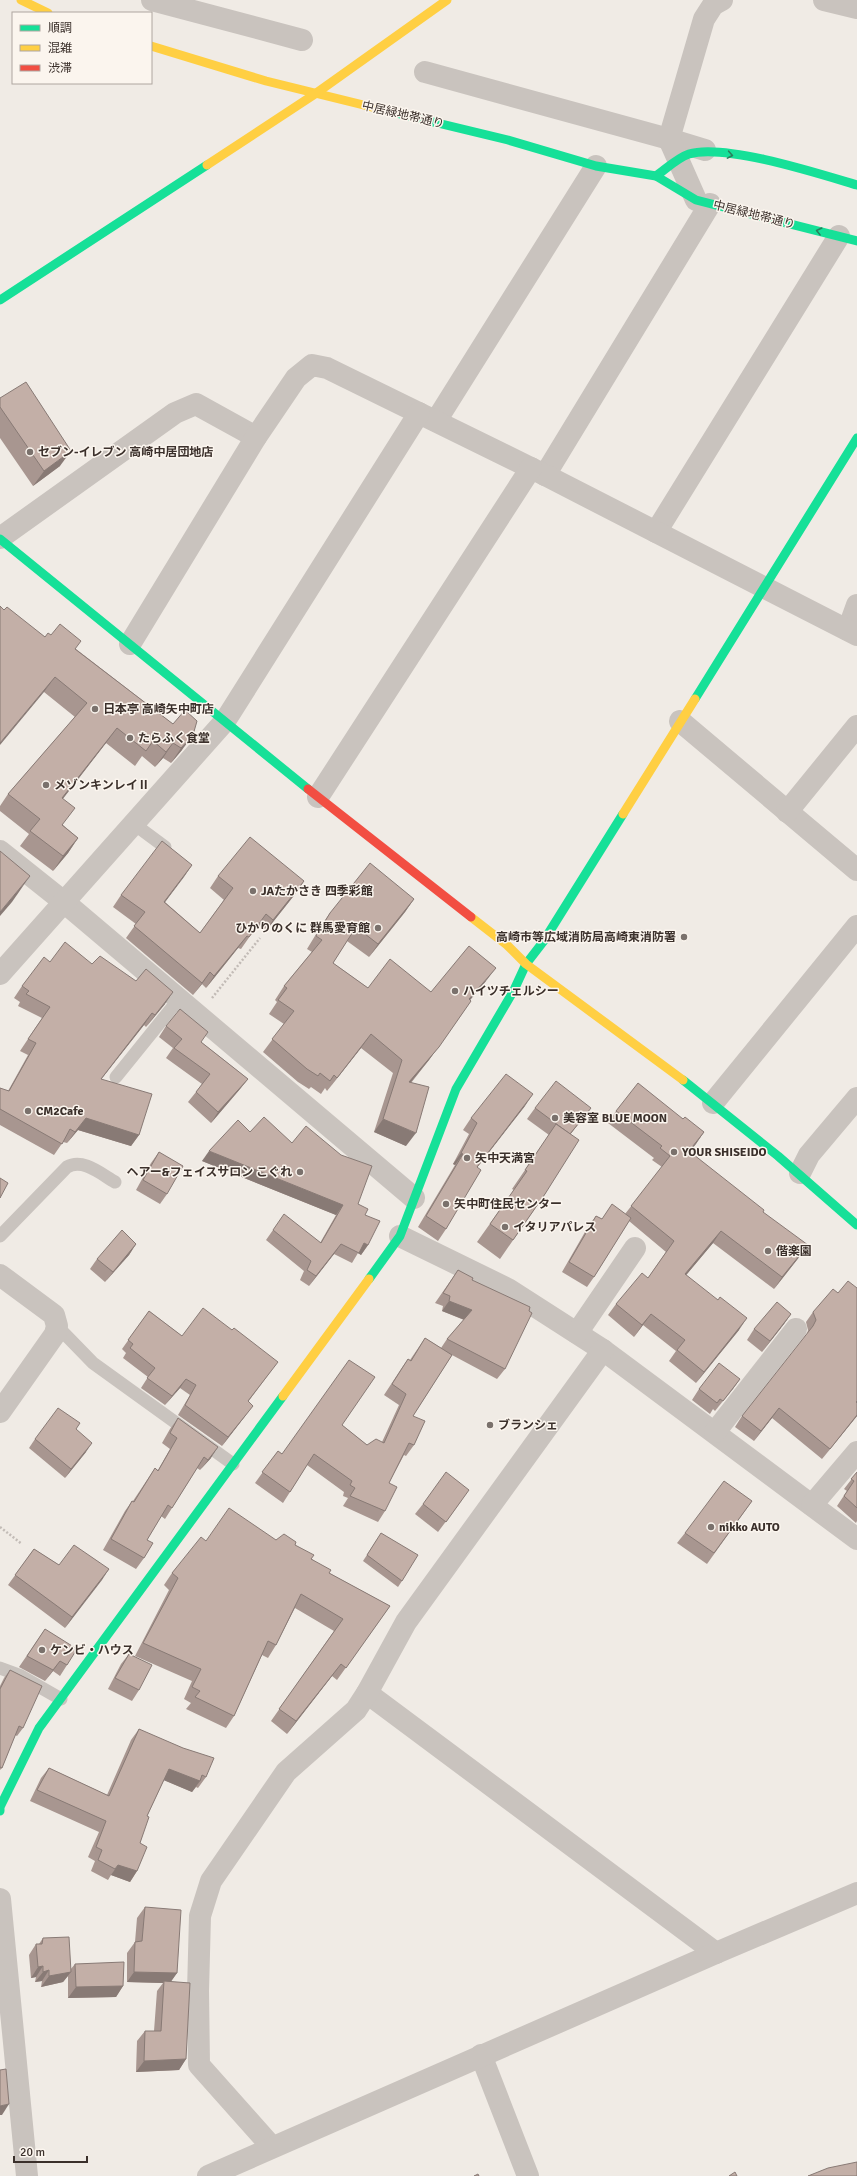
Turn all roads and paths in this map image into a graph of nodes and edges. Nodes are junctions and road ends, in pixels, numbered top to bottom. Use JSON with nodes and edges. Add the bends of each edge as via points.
{"nodes":[{"id":1,"x":21,"y":0,"type":"edge"},
{"id":2,"x":152,"y":0,"type":"edge"},
{"id":3,"x":447,"y":0,"type":"edge"},
{"id":4,"x":722,"y":0,"type":"edge"},
{"id":5,"x":824,"y":0,"type":"edge"},
{"id":6,"x":857,"y":8,"type":"edge"},
{"id":7,"x":46,"y":12,"type":"edge"},
{"id":8,"x":302,"y":40,"type":"dead end"},
{"id":9,"x":152,"y":46,"type":"edge"},
{"id":10,"x":425,"y":72,"type":"dead end"},
{"id":11,"x":315,"y":94,"type":"junction"},
{"id":12,"x":669,"y":139,"type":"junction"},
{"id":13,"x":705,"y":150,"type":"junction"},
{"id":14,"x":678,"y":162,"type":"junction"},
{"id":15,"x":596,"y":166,"type":"junction"},
{"id":16,"x":656,"y":176,"type":"junction"},
{"id":17,"x":857,"y":185,"type":"edge"},
{"id":18,"x":703,"y":202,"type":"junction"},
{"id":19,"x":848,"y":238,"type":"edge"},
{"id":20,"x":0,"y":300,"type":"edge"},
{"id":21,"x":428,"y":417,"type":"junction"},
{"id":22,"x":256,"y":437,"type":"junction"},
{"id":23,"x":857,"y":438,"type":"edge"},
{"id":24,"x":538,"y":472,"type":"junction"},
{"id":25,"x":656,"y":532,"type":"junction"},
{"id":26,"x":0,"y":539,"type":"edge"},
{"id":27,"x":764,"y":587,"type":"junction"},
{"id":28,"x":857,"y":605,"type":"edge"},
{"id":29,"x":853,"y":633,"type":"edge"},
{"id":30,"x":130,"y":644,"type":"junction"},
{"id":31,"x":225,"y":721,"type":"junction"},
{"id":32,"x":680,"y":721,"type":"junction"},
{"id":33,"x":857,"y":726,"type":"edge"},
{"id":34,"x":318,"y":797,"type":"junction"},
{"id":35,"x":788,"y":812,"type":"junction"},
{"id":36,"x":134,"y":824,"type":"junction"},
{"id":37,"x":165,"y":847,"type":"edge"},
{"id":38,"x":0,"y":851,"type":"edge"},
{"id":39,"x":857,"y":870,"type":"edge"},
{"id":40,"x":64,"y":902,"type":"junction"},
{"id":41,"x":857,"y":926,"type":"edge"},
{"id":42,"x":260,"y":938,"type":"edge"},
{"id":43,"x":526,"y":964,"type":"junction"},
{"id":44,"x":0,"y":974,"type":"edge"},
{"id":45,"x":179,"y":999,"type":"junction"},
{"id":46,"x":198,"y":1015,"type":"junction"},
{"id":47,"x":116,"y":1077,"type":"dead end"},
{"id":48,"x":857,"y":1098,"type":"edge"},
{"id":49,"x":713,"y":1103,"type":"junction"},
{"id":50,"x":800,"y":1173,"type":"junction"},
{"id":51,"x":115,"y":1182,"type":"dead end"},
{"id":52,"x":414,"y":1198,"type":"junction"},
{"id":53,"x":857,"y":1225,"type":"edge"},
{"id":54,"x":0,"y":1236,"type":"edge"},
{"id":55,"x":400,"y":1236,"type":"junction"},
{"id":56,"x":635,"y":1248,"type":"dead end"},
{"id":57,"x":0,"y":1275,"type":"edge"},
{"id":58,"x":57,"y":1326,"type":"junction"},
{"id":59,"x":796,"y":1329,"type":"dead end"},
{"id":60,"x":577,"y":1334,"type":"junction"},
{"id":61,"x":603,"y":1350,"type":"junction"},
{"id":62,"x":0,"y":1412,"type":"edge"},
{"id":63,"x":715,"y":1432,"type":"junction"},
{"id":64,"x":857,"y":1452,"type":"edge"},
{"id":65,"x":233,"y":1464,"type":"junction"},
{"id":66,"x":812,"y":1505,"type":"junction"},
{"id":67,"x":0,"y":1527,"type":"edge"},
{"id":68,"x":857,"y":1539,"type":"edge"},
{"id":69,"x":22,"y":1544,"type":"dead end"},
{"id":70,"x":0,"y":1668,"type":"edge"},
{"id":71,"x":367,"y":1693,"type":"junction"},
{"id":72,"x":61,"y":1699,"type":"junction"},
{"id":73,"x":0,"y":1807,"type":"edge"},
{"id":74,"x":0,"y":1812,"type":"edge"},
{"id":75,"x":857,"y":1893,"type":"edge"},
{"id":76,"x":0,"y":1899,"type":"edge"},
{"id":77,"x":716,"y":1953,"type":"junction"},
{"id":78,"x":7,"y":2041,"type":"edge"},
{"id":79,"x":481,"y":2055,"type":"junction"},
{"id":80,"x":272,"y":2147,"type":"junction"},
{"id":81,"x":27,"y":2176,"type":"edge"},
{"id":82,"x":208,"y":2176,"type":"edge"},
{"id":83,"x":528,"y":2176,"type":"edge"}],
"edges":[{"from":1,"to":7,"type":"street"},
{"from":2,"to":8,"type":"street"},
{"from":3,"to":11,"type":"street"},
{"from":4,"to":12,"type":"street","via":[[713,5],[704,19]]},
{"from":5,"to":6,"type":"street"},
{"from":9,"to":11,"type":"street","name":"中居緑地帯通り"},
{"from":10,"to":12,"type":"street"},
{"from":11,"to":15,"type":"street","name":"中居緑地帯通り","via":[[508,140]]},
{"from":11,"to":20,"type":"street"},
{"from":12,"to":13,"type":"street"},
{"from":12,"to":14,"type":"street"},
{"from":13,"to":14,"type":"street","via":[[689,154]]},
{"from":13,"to":17,"type":"street","one_way":true,"via":[[775,163]]},
{"from":14,"to":16,"type":"street"},
{"from":14,"to":18,"type":"street"},
{"from":15,"to":16,"type":"street","name":"中居緑地帯通り"},
{"from":15,"to":21,"type":"street"},
{"from":16,"to":18,"type":"street","name":"中居緑地帯通り"},
{"from":19,"to":18,"type":"street","name":"中居緑地帯通り","one_way":true},
{"from":18,"to":24,"type":"street"},
{"from":19,"to":25,"type":"street"},
{"from":21,"to":22,"type":"street","via":[[327,368],[312,365],[296,378]]},
{"from":21,"to":24,"type":"street"},
{"from":21,"to":31,"type":"street"},
{"from":22,"to":26,"type":"street","via":[[196,404],[176,413]]},
{"from":22,"to":30,"type":"street"},
{"from":23,"to":27,"type":"street"},
{"from":24,"to":25,"type":"street"},
{"from":24,"to":34,"type":"street"},
{"from":25,"to":27,"type":"street"},
{"from":26,"to":30,"type":"street"},
{"from":27,"to":29,"type":"street"},
{"from":27,"to":32,"type":"street"},
{"from":28,"to":29,"type":"street"},
{"from":30,"to":31,"type":"street"},
{"from":31,"to":34,"type":"street"},
{"from":31,"to":36,"type":"street"},
{"from":32,"to":35,"type":"street"},
{"from":32,"to":43,"type":"street","via":[[543,942]]},
{"from":33,"to":35,"type":"street"},
{"from":34,"to":43,"type":"street","via":[[507,945]]},
{"from":35,"to":39,"type":"street"},
{"from":36,"to":37,"type":"lane"},
{"from":36,"to":40,"type":"street"},
{"from":38,"to":40,"type":"street"},
{"from":40,"to":44,"type":"street"},
{"from":40,"to":45,"type":"street"},
{"from":41,"to":49,"type":"street"},
{"from":42,"to":46,"type":"path"},
{"from":43,"to":49,"type":"street"},
{"from":43,"to":52,"type":"street","via":[[514,990],[456,1089]]},
{"from":45,"to":46,"type":"street"},
{"from":45,"to":47,"type":"lane"},
{"from":46,"to":52,"type":"street"},
{"from":48,"to":50,"type":"street","via":[[809,1155]]},
{"from":49,"to":50,"type":"street"},
{"from":50,"to":53,"type":"street"},
{"from":51,"to":54,"type":"lane","via":[[81,1164],[74,1163],[67,1167]]},
{"from":52,"to":55,"type":"street"},
{"from":55,"to":60,"type":"street","via":[[508,1289]]},
{"from":55,"to":65,"type":"street"},
{"from":56,"to":60,"type":"street"},
{"from":57,"to":58,"type":"street","via":[[54,1315]]},
{"from":58,"to":62,"type":"street","via":[[55,1334]]},
{"from":58,"to":65,"type":"lane","via":[[93,1363]]},
{"from":59,"to":63,"type":"street"},
{"from":60,"to":61,"type":"street"},
{"from":61,"to":63,"type":"street"},
{"from":61,"to":71,"type":"street","via":[[406,1622]]},
{"from":63,"to":66,"type":"street"},
{"from":64,"to":66,"type":"street"},
{"from":65,"to":72,"type":"street"},
{"from":66,"to":68,"type":"street"},
{"from":67,"to":69,"type":"path"},
{"from":70,"to":72,"type":"lane","via":[[19,1675]]},
{"from":71,"to":77,"type":"street"},
{"from":71,"to":80,"type":"street","via":[[356,1710],[286,1772],[211,1881],[200,1916],[199,2065]]},
{"from":72,"to":73,"type":"street","via":[[39,1728]]},
{"from":73,"to":74,"type":"street"},
{"from":75,"to":77,"type":"street"},
{"from":76,"to":78,"type":"street"},
{"from":77,"to":79,"type":"street"},
{"from":78,"to":81,"type":"street"},
{"from":79,"to":80,"type":"street"},
{"from":79,"to":83,"type":"street"},
{"from":80,"to":82,"type":"street"}]}
